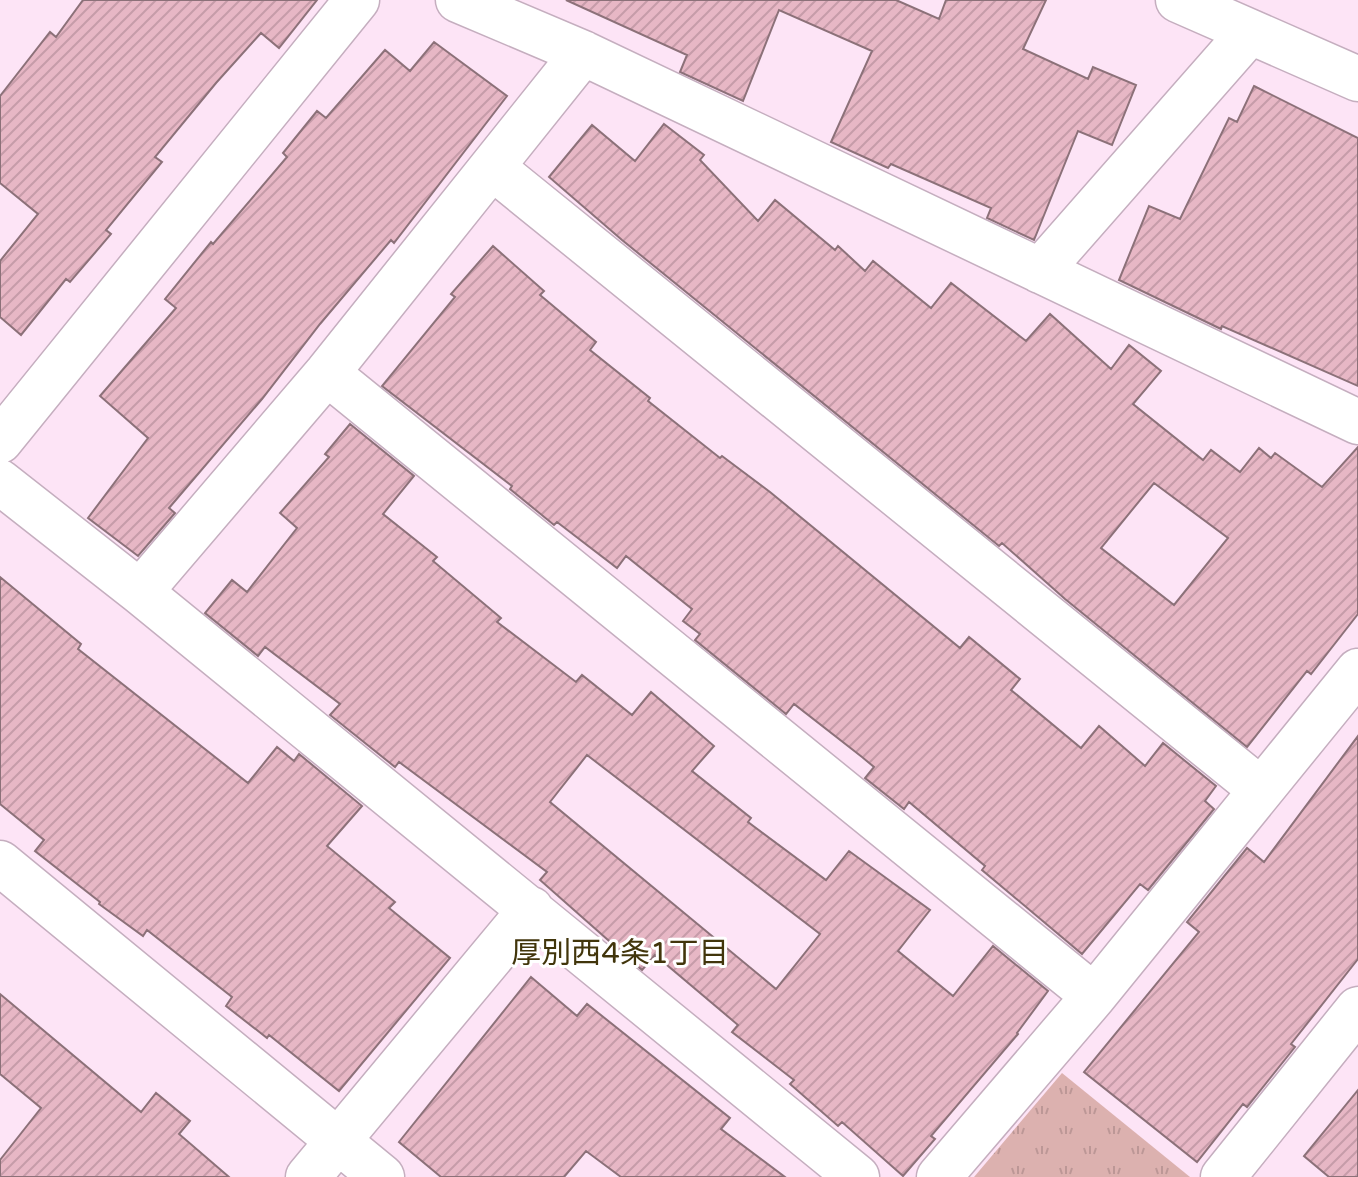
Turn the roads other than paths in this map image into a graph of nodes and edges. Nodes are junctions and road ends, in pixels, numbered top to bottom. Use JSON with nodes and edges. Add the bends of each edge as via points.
{"nodes":[{"id":1,"x":357,"y":0,"type":"edge"},
{"id":2,"x":458,"y":0,"type":"edge"},
{"id":3,"x":1178,"y":0,"type":"edge"},
{"id":4,"x":1249,"y":33,"type":"junction"},
{"id":5,"x":583,"y":53,"type":"junction"},
{"id":6,"x":1358,"y":79,"type":"edge"},
{"id":7,"x":493,"y":168,"type":"junction"},
{"id":8,"x":1040,"y":271,"type":"junction"},
{"id":9,"x":327,"y":373,"type":"junction"},
{"id":10,"x":1358,"y":422,"type":"edge"},
{"id":11,"x":0,"y":441,"type":"edge"},
{"id":12,"x":0,"y":482,"type":"edge"},
{"id":13,"x":140,"y":592,"type":"junction"},
{"id":14,"x":1358,"y":671,"type":"edge"},
{"id":15,"x":1260,"y":789,"type":"junction"},
{"id":16,"x":0,"y":863,"type":"edge"},
{"id":17,"x":531,"y":909,"type":"junction"},
{"id":18,"x":1094,"y":996,"type":"junction"},
{"id":19,"x":1358,"y":1009,"type":"edge"},
{"id":20,"x":338,"y":1141,"type":"junction"},
{"id":21,"x":308,"y":1177,"type":"edge"},
{"id":22,"x":382,"y":1177,"type":"edge"},
{"id":23,"x":857,"y":1177,"type":"edge"},
{"id":24,"x":939,"y":1177,"type":"edge"},
{"id":25,"x":1223,"y":1177,"type":"edge"}],
"edges":[{"from":1,"to":11,"type":"street"},
{"from":2,"to":5,"type":"street"},
{"from":3,"to":4,"type":"street"},
{"from":4,"to":6,"type":"street"},
{"from":4,"to":8,"type":"street"},
{"from":5,"to":7,"type":"street"},
{"from":5,"to":8,"type":"street"},
{"from":7,"to":9,"type":"street"},
{"from":7,"to":15,"type":"street"},
{"from":8,"to":10,"type":"street"},
{"from":9,"to":13,"type":"street"},
{"from":9,"to":18,"type":"street"},
{"from":12,"to":13,"type":"street"},
{"from":13,"to":17,"type":"street"},
{"from":14,"to":15,"type":"street"},
{"from":15,"to":18,"type":"street"},
{"from":16,"to":20,"type":"street"},
{"from":17,"to":20,"type":"street"},
{"from":17,"to":23,"type":"street"},
{"from":18,"to":24,"type":"street"},
{"from":19,"to":25,"type":"street"},
{"from":20,"to":21,"type":"street"},
{"from":20,"to":22,"type":"street"}]}
